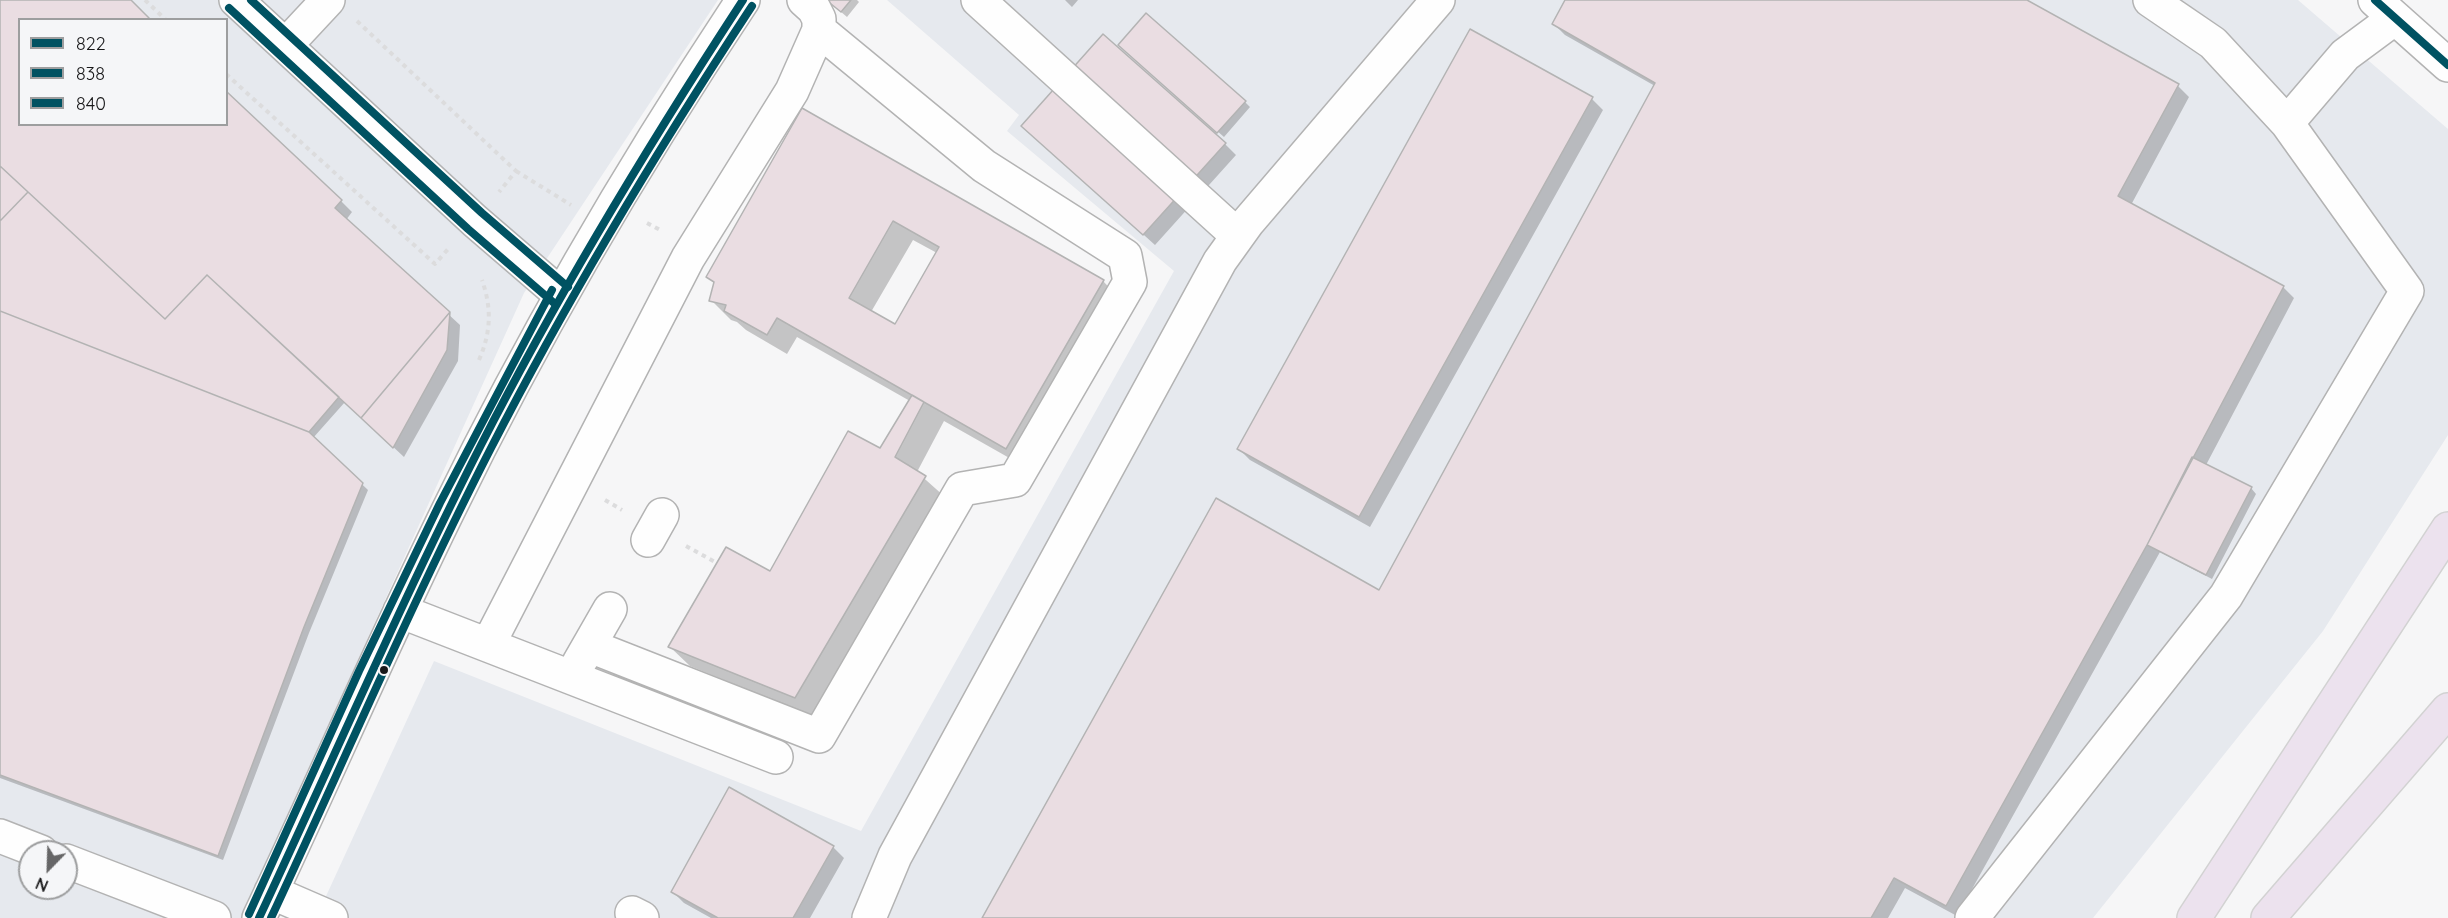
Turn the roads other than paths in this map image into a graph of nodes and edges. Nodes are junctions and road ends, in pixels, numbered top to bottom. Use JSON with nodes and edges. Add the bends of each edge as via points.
{"nodes":[{"id":1,"x":236,"y":0,"type":"edge"},
{"id":2,"x":743,"y":0,"type":"edge"},
{"id":3,"x":804,"y":0,"type":"edge"},
{"id":4,"x":978,"y":0,"type":"edge"},
{"id":5,"x":1438,"y":0,"type":"edge"},
{"id":6,"x":2150,"y":0,"type":"edge"},
{"id":7,"x":340,"y":8,"type":"edge"},
{"id":8,"x":2385,"y":9,"type":"edge"},
{"id":9,"x":819,"y":30,"type":"junction"},
{"id":10,"x":286,"y":45,"type":"junction"},
{"id":11,"x":2448,"y":65,"type":"edge"},
{"id":12,"x":2287,"y":123,"type":"junction"},
{"id":13,"x":1238,"y":236,"type":"junction"},
{"id":14,"x":561,"y":295,"type":"junction"},
{"id":15,"x":2448,"y":529,"type":"edge"},
{"id":16,"x":610,"y":609,"type":"dead end"},
{"id":17,"x":400,"y":611,"type":"junction"},
{"id":18,"x":488,"y":645,"type":"junction"},
{"id":19,"x":590,"y":646,"type":"junction"},
{"id":20,"x":570,"y":678,"type":"junction"},
{"id":21,"x":2448,"y":710,"type":"edge"},
{"id":22,"x":776,"y":758,"type":"dead end"},
{"id":23,"x":0,"y":836,"type":"edge"},
{"id":24,"x":18,"y":843,"type":"edge"},
{"id":25,"x":78,"y":866,"type":"edge"},
{"id":26,"x":265,"y":905,"type":"edge"},
{"id":27,"x":214,"y":918,"type":"edge"},
{"id":28,"x":331,"y":918,"type":"edge"},
{"id":29,"x":869,"y":918,"type":"edge"},
{"id":30,"x":1972,"y":918,"type":"edge"},
{"id":31,"x":2194,"y":918,"type":"edge"},
{"id":32,"x":2268,"y":918,"type":"edge"}],
"edges":[{"from":1,"to":10,"type":"street"},
{"from":2,"to":14,"type":"street","via":[[607,213]]},
{"from":3,"to":9,"type":"street","via":[[814,9]]},
{"from":4,"to":13,"type":"street"},
{"from":5,"to":13,"type":"street"},
{"from":6,"to":12,"type":"street","via":[[2213,43]]},
{"from":7,"to":10,"type":"street"},
{"from":8,"to":11,"type":"street"},
{"from":8,"to":12,"type":"street"},
{"from":9,"to":18,"type":"street","via":[[792,91],[693,250]]},
{"from":9,"to":19,"type":"street","via":[[984,166],[1125,256],[1130,282],[1015,480],[962,489],[819,736]]},
{"from":10,"to":14,"type":"street","via":[[475,221]]},
{"from":12,"to":30,"type":"street","via":[[2407,291],[2226,596]]},
{"from":13,"to":29,"type":"street","via":[[1220,261],[895,856]]},
{"from":14,"to":17,"type":"street","via":[[449,508]]},
{"from":15,"to":31,"type":"highway"},
{"from":16,"to":19,"type":"street"},
{"from":17,"to":18,"type":"street"},
{"from":17,"to":26,"type":"street"},
{"from":18,"to":20,"type":"street"},
{"from":19,"to":20,"type":"street"},
{"from":20,"to":22,"type":"street"},
{"from":21,"to":32,"type":"highway"},
{"from":23,"to":24,"type":"street"},
{"from":25,"to":27,"type":"street"},
{"from":26,"to":28,"type":"street"}]}
